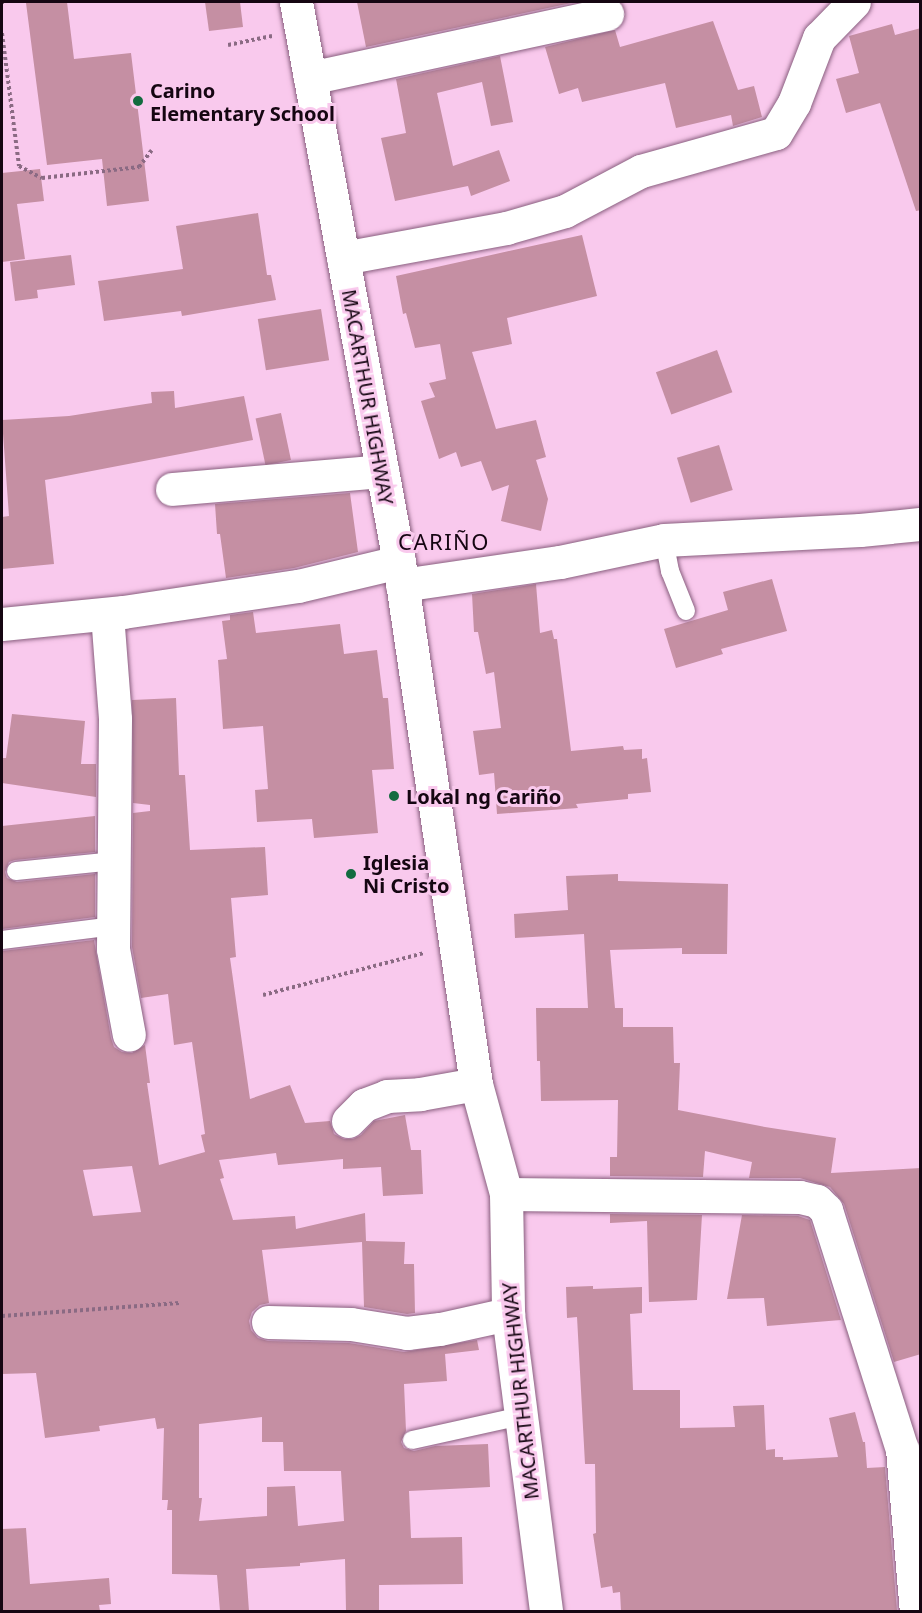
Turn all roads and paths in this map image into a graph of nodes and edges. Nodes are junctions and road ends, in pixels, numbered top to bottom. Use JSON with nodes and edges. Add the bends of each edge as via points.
{"nodes":[{"id":1,"x":854,"y":2,"type":"edge"},
{"id":2,"x":607,"y":14,"type":"dead end"},
{"id":3,"x":298,"y":16,"type":"edge"},
{"id":4,"x":2,"y":33,"type":"edge"},
{"id":5,"x":228,"y":45,"type":"dead end"},
{"id":6,"x":310,"y":78,"type":"junction"},
{"id":7,"x":152,"y":150,"type":"dead end"},
{"id":8,"x":343,"y":258,"type":"junction"},
{"id":9,"x":382,"y":471,"type":"junction"},
{"id":10,"x":172,"y":489,"type":"dead end"},
{"id":11,"x":921,"y":524,"type":"edge"},
{"id":12,"x":664,"y":540,"type":"junction"},
{"id":13,"x":400,"y":573,"type":"junction"},
{"id":14,"x":686,"y":611,"type":"dead end"},
{"id":15,"x":107,"y":615,"type":"junction"},
{"id":16,"x":2,"y":624,"type":"edge"},
{"id":17,"x":114,"y":861,"type":"junction"},
{"id":18,"x":16,"y":871,"type":"dead end"},
{"id":19,"x":114,"y":926,"type":"junction"},
{"id":20,"x":2,"y":940,"type":"edge"},
{"id":21,"x":455,"y":945,"type":"junction"},
{"id":22,"x":263,"y":995,"type":"dead end"},
{"id":23,"x":129,"y":1035,"type":"dead end"},
{"id":24,"x":476,"y":1084,"type":"junction"},
{"id":25,"x":348,"y":1121,"type":"dead end"},
{"id":26,"x":506,"y":1194,"type":"junction"},
{"id":27,"x":180,"y":1304,"type":"dead end"},
{"id":28,"x":508,"y":1314,"type":"junction"},
{"id":29,"x":2,"y":1316,"type":"edge"},
{"id":30,"x":268,"y":1322,"type":"dead end"},
{"id":31,"x":521,"y":1416,"type":"junction"},
{"id":32,"x":412,"y":1440,"type":"dead end"},
{"id":33,"x":911,"y":1448,"type":"edge"},
{"id":34,"x":917,"y":1604,"type":"edge"},
{"id":35,"x":546,"y":1611,"type":"edge"}],
"edges":[{"from":1,"to":8,"type":"main road","via":[[819,38],[794,103],[776,133],[641,171],[566,211],[506,228]]},
{"from":2,"to":6,"type":"main road"},
{"from":3,"to":5,"type":"path"},
{"from":3,"to":6,"type":"main road","name":"MACARTHUR HIGHWAY"},
{"from":4,"to":7,"type":"path","via":[[19,166],[42,178],[129,168],[140,166]]},
{"from":6,"to":8,"type":"main road","name":"MACARTHUR HIGHWAY"},
{"from":8,"to":9,"type":"main road","name":"MACARTHUR HIGHWAY"},
{"from":9,"to":10,"type":"main road"},
{"from":9,"to":13,"type":"main road","name":"MACARTHUR HIGHWAY"},
{"from":11,"to":12,"type":"main road"},
{"from":12,"to":13,"type":"main road","via":[[560,562]]},
{"from":12,"to":14,"type":"lane","via":[[670,571]]},
{"from":13,"to":15,"type":"main road"},
{"from":13,"to":21,"type":"main road","name":"MACARTHUR HIGHWAY"},
{"from":15,"to":16,"type":"main road"},
{"from":15,"to":17,"type":"main road","via":[[115,719]]},
{"from":17,"to":18,"type":"lane"},
{"from":17,"to":19,"type":"main road"},
{"from":19,"to":20,"type":"lane"},
{"from":19,"to":23,"type":"main road","via":[[114,949]]},
{"from":21,"to":22,"type":"path"},
{"from":21,"to":24,"type":"main road","name":"MACARTHUR HIGHWAY"},
{"from":24,"to":25,"type":"main road","via":[[387,1096],[364,1105]]},
{"from":24,"to":26,"type":"main road","name":"MACARTHUR HIGHWAY"},
{"from":26,"to":28,"type":"main road","name":"MACARTHUR HIGHWAY"},
{"from":26,"to":33,"type":"main road","via":[[800,1197],[818,1202],[826,1210]]},
{"from":27,"to":29,"type":"path"},
{"from":28,"to":30,"type":"main road","via":[[407,1333],[351,1324]]},
{"from":28,"to":31,"type":"main road","name":"MACARTHUR HIGHWAY"},
{"from":31,"to":32,"type":"lane"},
{"from":31,"to":35,"type":"main road","name":"MACARTHUR HIGHWAY"},
{"from":33,"to":34,"type":"main road"}]}
